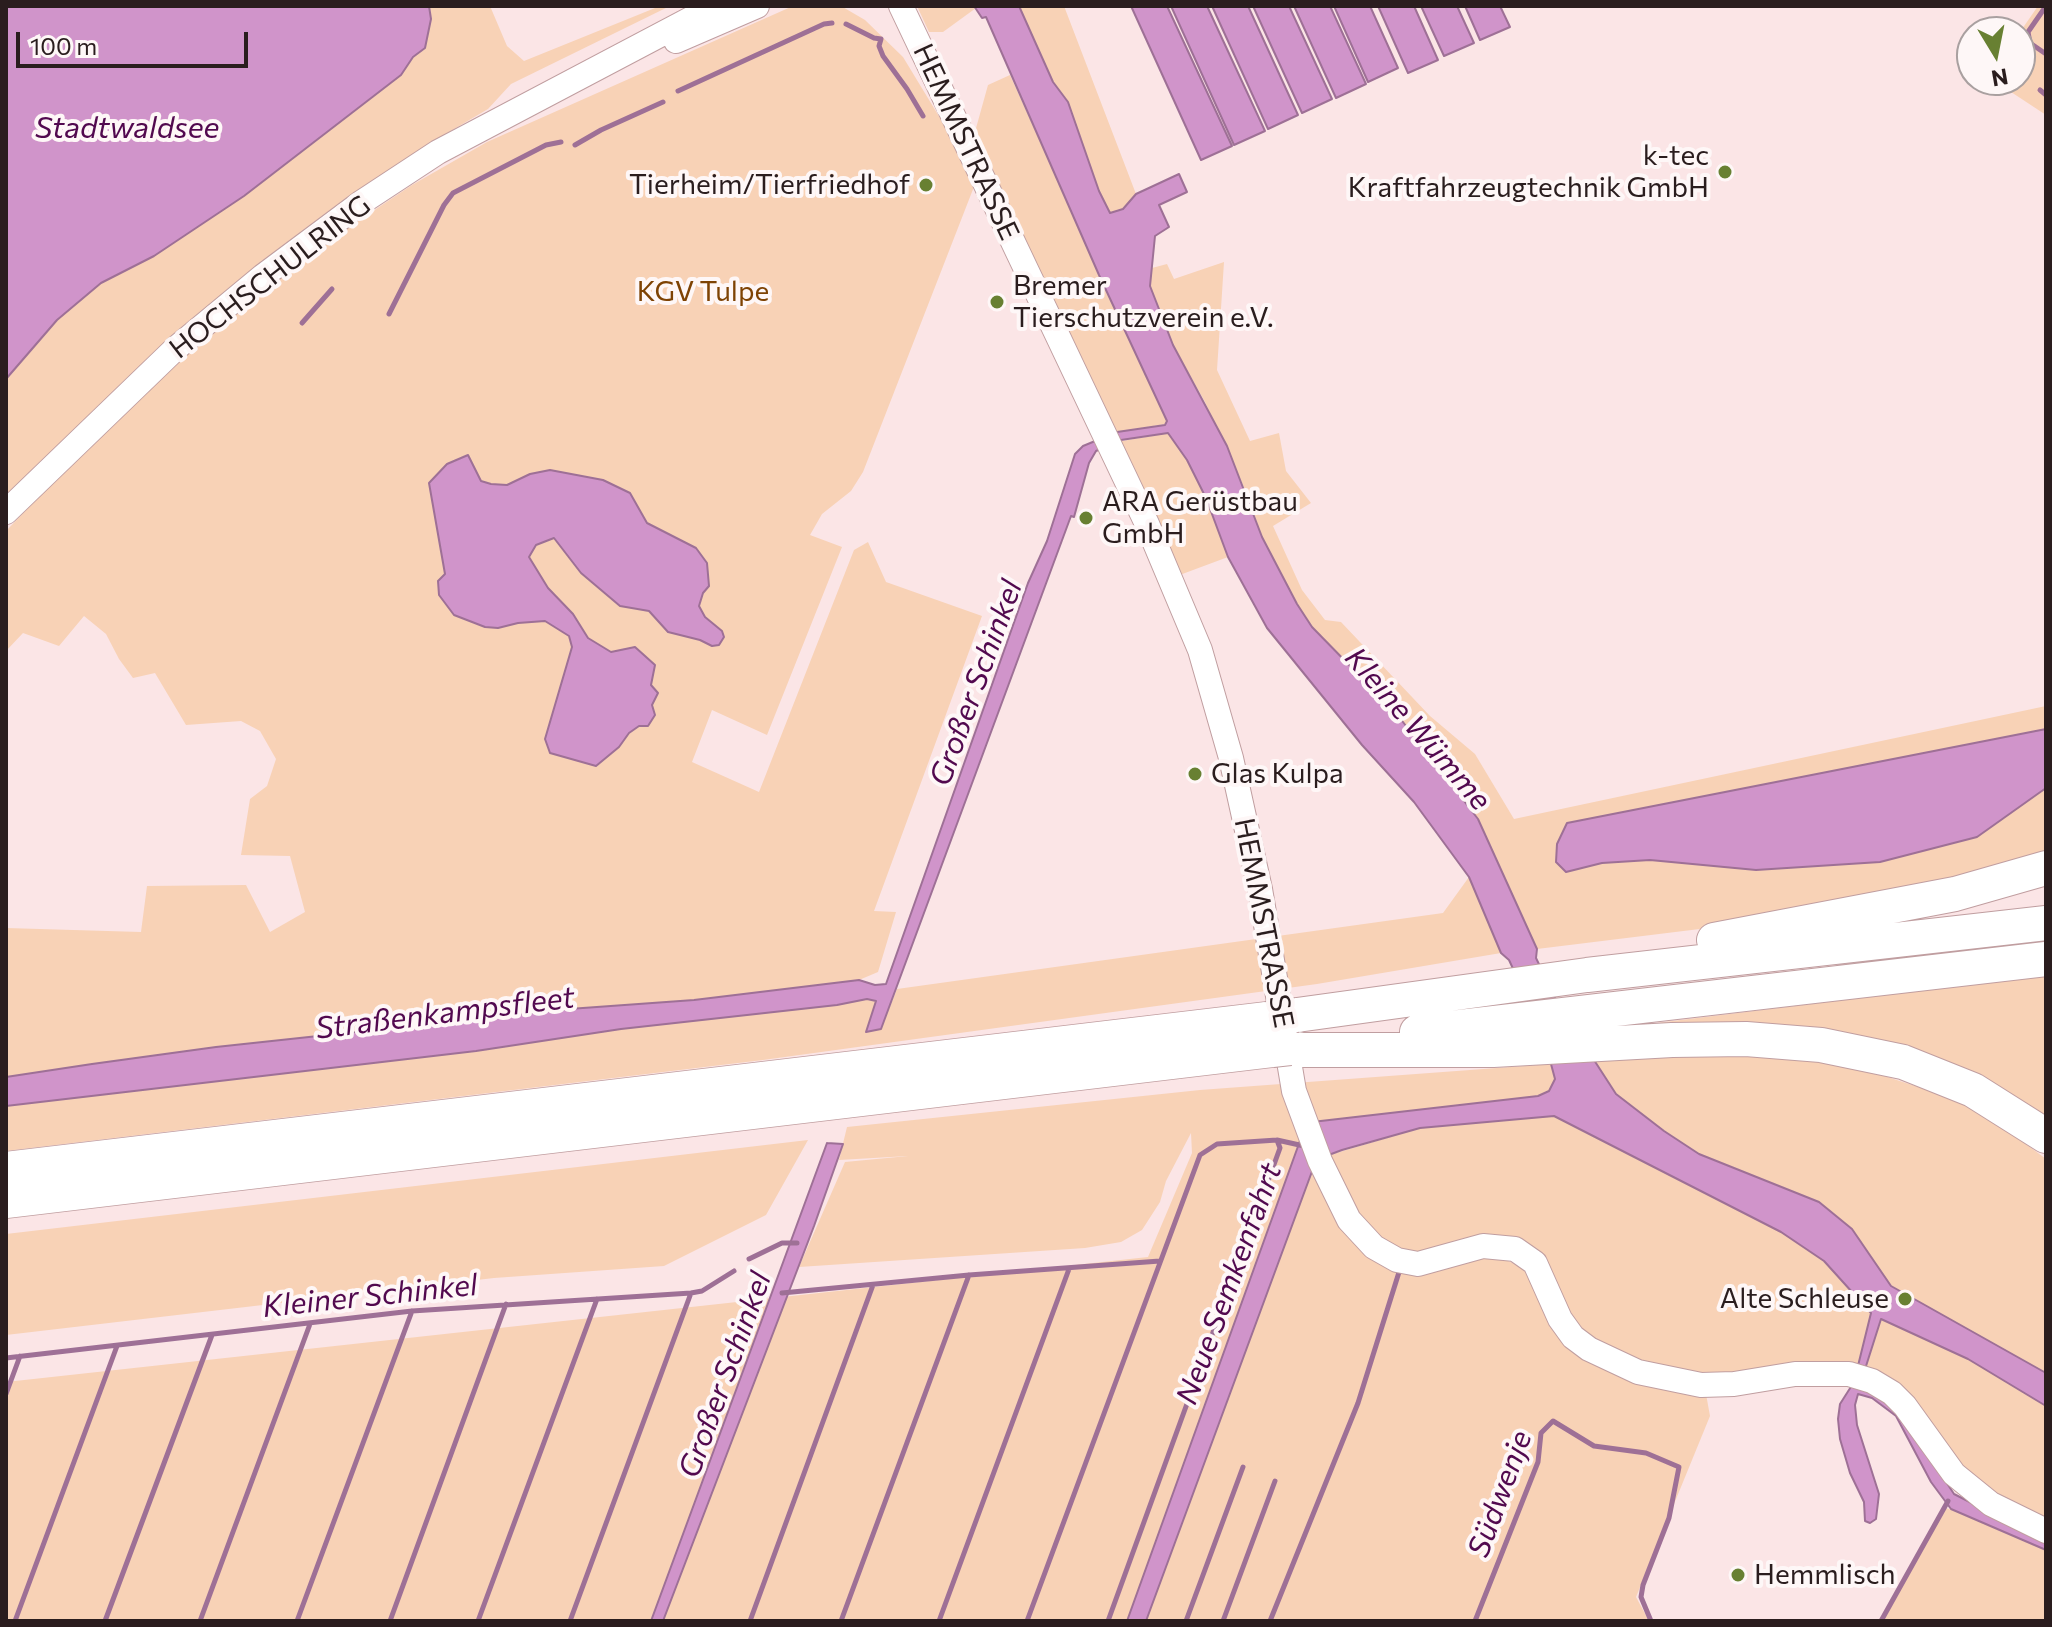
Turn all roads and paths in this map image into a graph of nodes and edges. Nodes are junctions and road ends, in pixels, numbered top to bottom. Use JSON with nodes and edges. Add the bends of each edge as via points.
{"nodes":[{"id":1,"x":715,"y":6,"type":"edge"},
{"id":2,"x":757,"y":6,"type":"edge"},
{"id":3,"x":901,"y":6,"type":"edge"},
{"id":4,"x":566,"y":85,"type":"junction"},
{"id":5,"x":6,"y":512,"type":"edge"},
{"id":6,"x":2046,"y":868,"type":"edge"},
{"id":7,"x":2046,"y":923,"type":"edge"},
{"id":8,"x":2046,"y":959,"type":"edge"},
{"id":9,"x":1586,"y":968,"type":"junction"},
{"id":10,"x":1492,"y":1036,"type":"junction"},
{"id":11,"x":1288,"y":1038,"type":"junction"},
{"id":12,"x":2046,"y":1136,"type":"edge"},
{"id":13,"x":6,"y":1169,"type":"edge"},
{"id":14,"x":6,"y":1201,"type":"edge"},
{"id":15,"x":2046,"y":1531,"type":"edge"}],
"edges":[{"from":1,"to":4,"type":"street","name":"HOCHSCHULRING"},
{"from":2,"to":4,"type":"street","name":"HOCHSCHULRING"},
{"from":3,"to":15,"type":"street","name":"HEMMSTRASSE","via":[[1147,524],[1200,650],[1240,802],[1294,1091],[1349,1220],[1385,1254],[1418,1264],[1483,1246],[1515,1249],[1535,1263],[1573,1337],[1638,1372],[1701,1385],[1795,1374],[1860,1378],[1892,1393],[1905,1406],[1954,1474],[1991,1504]]},
{"from":4,"to":5,"type":"street","name":"HOCHSCHULRING","via":[[438,152],[263,276],[175,349]]},
{"from":6,"to":9,"type":"highway","via":[[1955,894]]},
{"from":7,"to":9,"type":"highway"},
{"from":8,"to":10,"type":"highway","via":[[1615,1009]]},
{"from":9,"to":11,"type":"highway","via":[[1464,991]]},
{"from":10,"to":11,"type":"highway"},
{"from":10,"to":12,"type":"highway","via":[[1621,1043],[1774,1040],[1856,1051],[1903,1062],[1973,1090]]},
{"from":11,"to":13,"type":"highway"},
{"from":11,"to":14,"type":"highway"}]}
